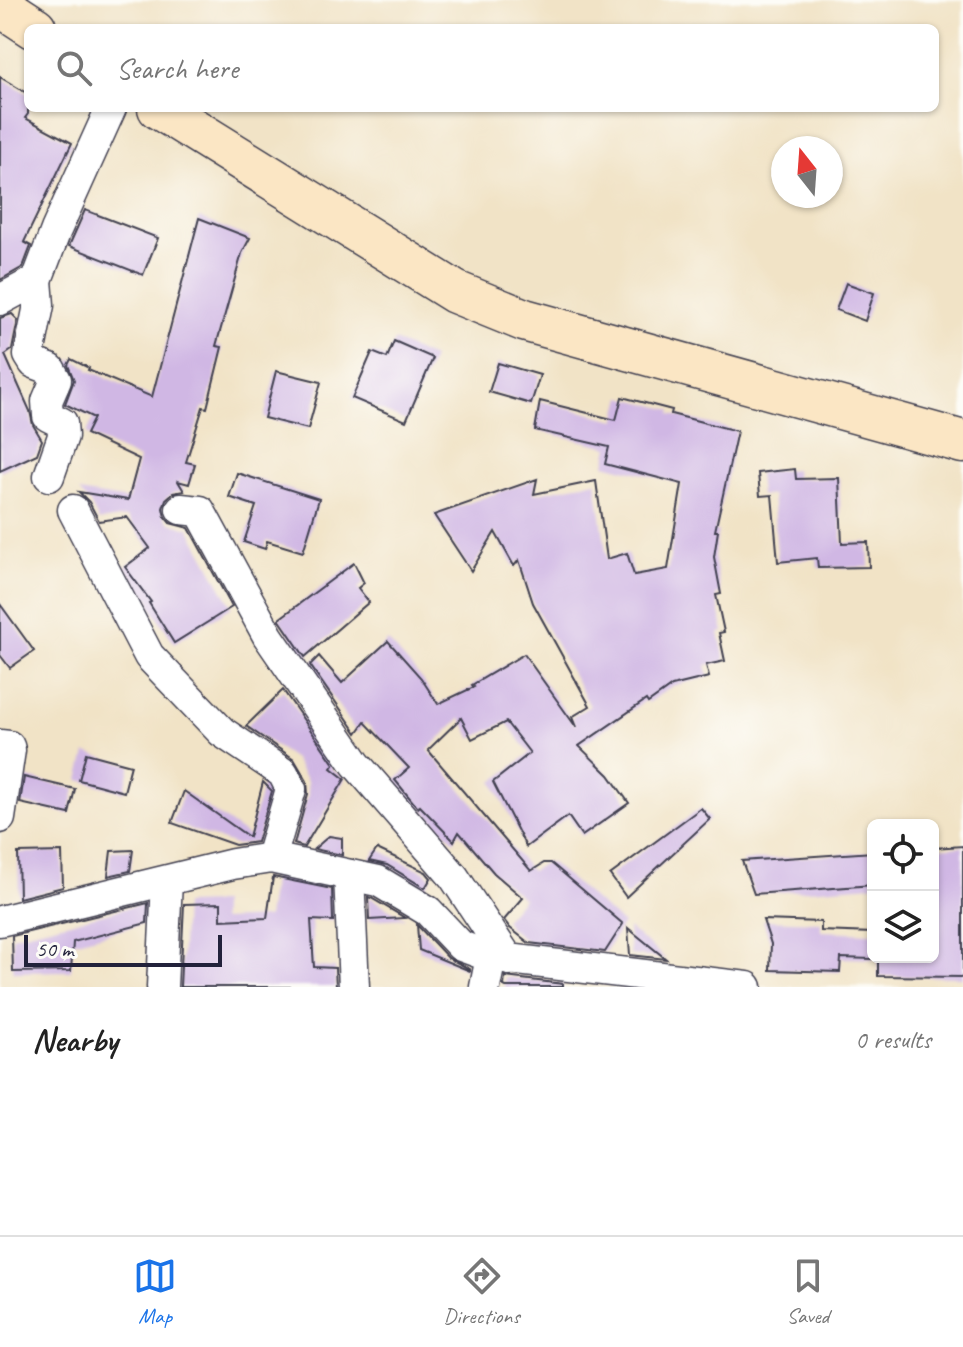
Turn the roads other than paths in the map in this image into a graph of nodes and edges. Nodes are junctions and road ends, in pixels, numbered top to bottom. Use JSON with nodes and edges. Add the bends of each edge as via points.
{"nodes":[{"id":1,"x":0,"y":5,"type":"edge"},
{"id":2,"x":29,"y":24,"type":"edge"},
{"id":3,"x":109,"y":112,"type":"edge"},
{"id":4,"x":165,"y":112,"type":"edge"},
{"id":5,"x":37,"y":280,"type":"junction"},
{"id":6,"x":0,"y":300,"type":"edge"},
{"id":7,"x":963,"y":442,"type":"edge"},
{"id":8,"x":49,"y":476,"type":"dead end"},
{"id":9,"x":181,"y":509,"type":"dead end"},
{"id":10,"x":73,"y":510,"type":"dead end"},
{"id":11,"x":0,"y":745,"type":"edge"},
{"id":12,"x":0,"y":818,"type":"edge"},
{"id":13,"x":271,"y":858,"type":"junction"},
{"id":14,"x":349,"y":875,"type":"junction"},
{"id":15,"x":167,"y":881,"type":"junction"},
{"id":16,"x":0,"y":921,"type":"edge"},
{"id":17,"x":500,"y":958,"type":"junction"},
{"id":18,"x":162,"y":987,"type":"edge"},
{"id":19,"x":354,"y":987,"type":"edge"},
{"id":20,"x":485,"y":987,"type":"edge"},
{"id":21,"x":747,"y":987,"type":"edge"}],
"edges":[{"from":1,"to":2,"type":"main road"},
{"from":3,"to":5,"type":"street"},
{"from":4,"to":7,"type":"main road","via":[[455,292],[538,324]]},
{"from":5,"to":6,"type":"street"},
{"from":5,"to":8,"type":"street","via":[[39,305],[29,355],[56,380],[47,401],[48,416],[62,423],[63,436]]},
{"from":9,"to":17,"type":"street","via":[[200,511],[268,636],[356,764],[454,877]]},
{"from":10,"to":13,"type":"street","via":[[149,656],[222,732],[283,773],[291,789]]},
{"from":11,"to":12,"type":"street","via":[[10,750]]},
{"from":13,"to":14,"type":"street"},
{"from":13,"to":15,"type":"street"},
{"from":14,"to":17,"type":"street","via":[[378,881],[428,911],[461,946]]},
{"from":14,"to":19,"type":"street"},
{"from":15,"to":16,"type":"street"},
{"from":15,"to":18,"type":"street"},
{"from":17,"to":20,"type":"street"},
{"from":17,"to":21,"type":"street"}]}
